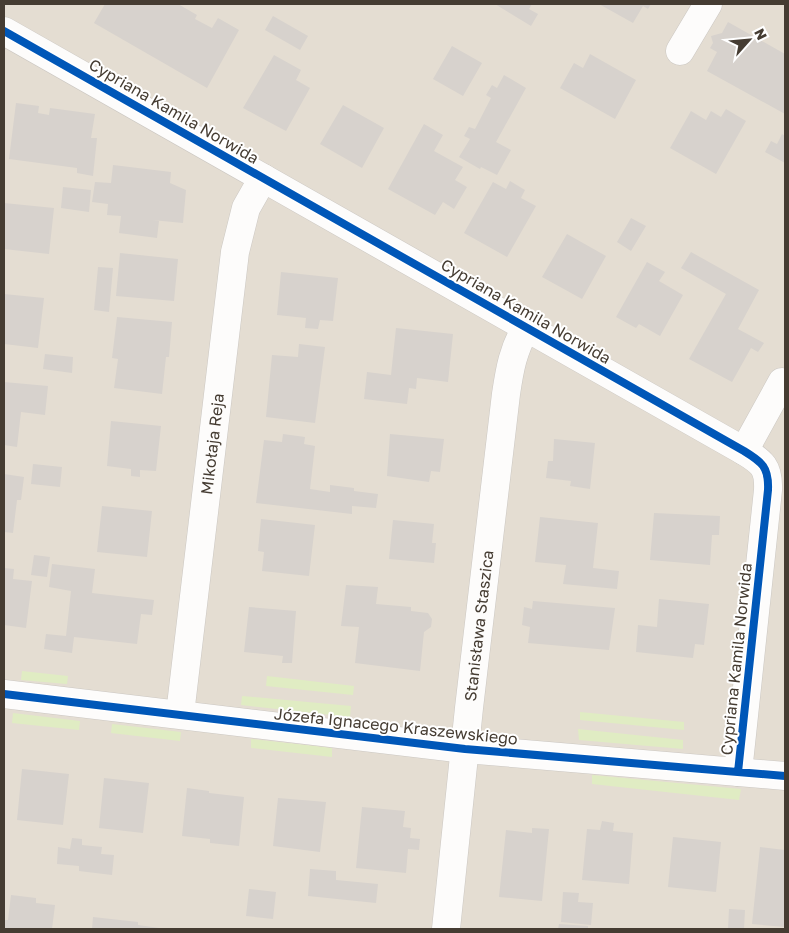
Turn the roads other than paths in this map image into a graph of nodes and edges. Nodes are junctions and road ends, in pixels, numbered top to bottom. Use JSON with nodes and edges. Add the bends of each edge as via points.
{"nodes":[{"id":1,"x":708,"y":4,"type":"edge"},
{"id":2,"x":4,"y":32,"type":"edge"},
{"id":3,"x":680,"y":51,"type":"dead end"},
{"id":4,"x":263,"y":178,"type":"junction"},
{"id":5,"x":526,"y":327,"type":"junction"},
{"id":6,"x":782,"y":382,"type":"dead end"},
{"id":7,"x":744,"y":451,"type":"junction"},
{"id":8,"x":4,"y":694,"type":"edge"},
{"id":9,"x":180,"y":714,"type":"junction"},
{"id":10,"x":465,"y":749,"type":"junction"},
{"id":11,"x":738,"y":772,"type":"junction"},
{"id":12,"x":785,"y":776,"type":"edge"},
{"id":13,"x":446,"y":929,"type":"edge"}],
"edges":[{"from":1,"to":3,"type":"street"},
{"from":2,"to":4,"type":"street","name":"Cypriana Kamila Norwida"},
{"from":4,"to":5,"type":"street","name":"Cypriana Kamila Norwida"},
{"from":4,"to":9,"type":"street","name":"Mikołaja Reja","via":[[246,208],[235,252]]},
{"from":5,"to":7,"type":"street","name":"Cypriana Kamila Norwida"},
{"from":5,"to":10,"type":"street","name":"Stanisława Staszica","via":[[510,363]]},
{"from":6,"to":7,"type":"street"},
{"from":7,"to":11,"type":"street","name":"Cypriana Kamila Norwida","via":[[765,467],[769,478]]},
{"from":8,"to":9,"type":"street","name":"Józefa Ignacego Kraszewskiego"},
{"from":9,"to":10,"type":"street","name":"Józefa Ignacego Kraszewskiego"},
{"from":10,"to":11,"type":"street","name":"Józefa Ignacego Kraszewskiego"},
{"from":10,"to":13,"type":"street","name":"Stanisława Staszica"},
{"from":11,"to":12,"type":"street","name":"Józefa Ignacego Kraszewskiego"}]}
